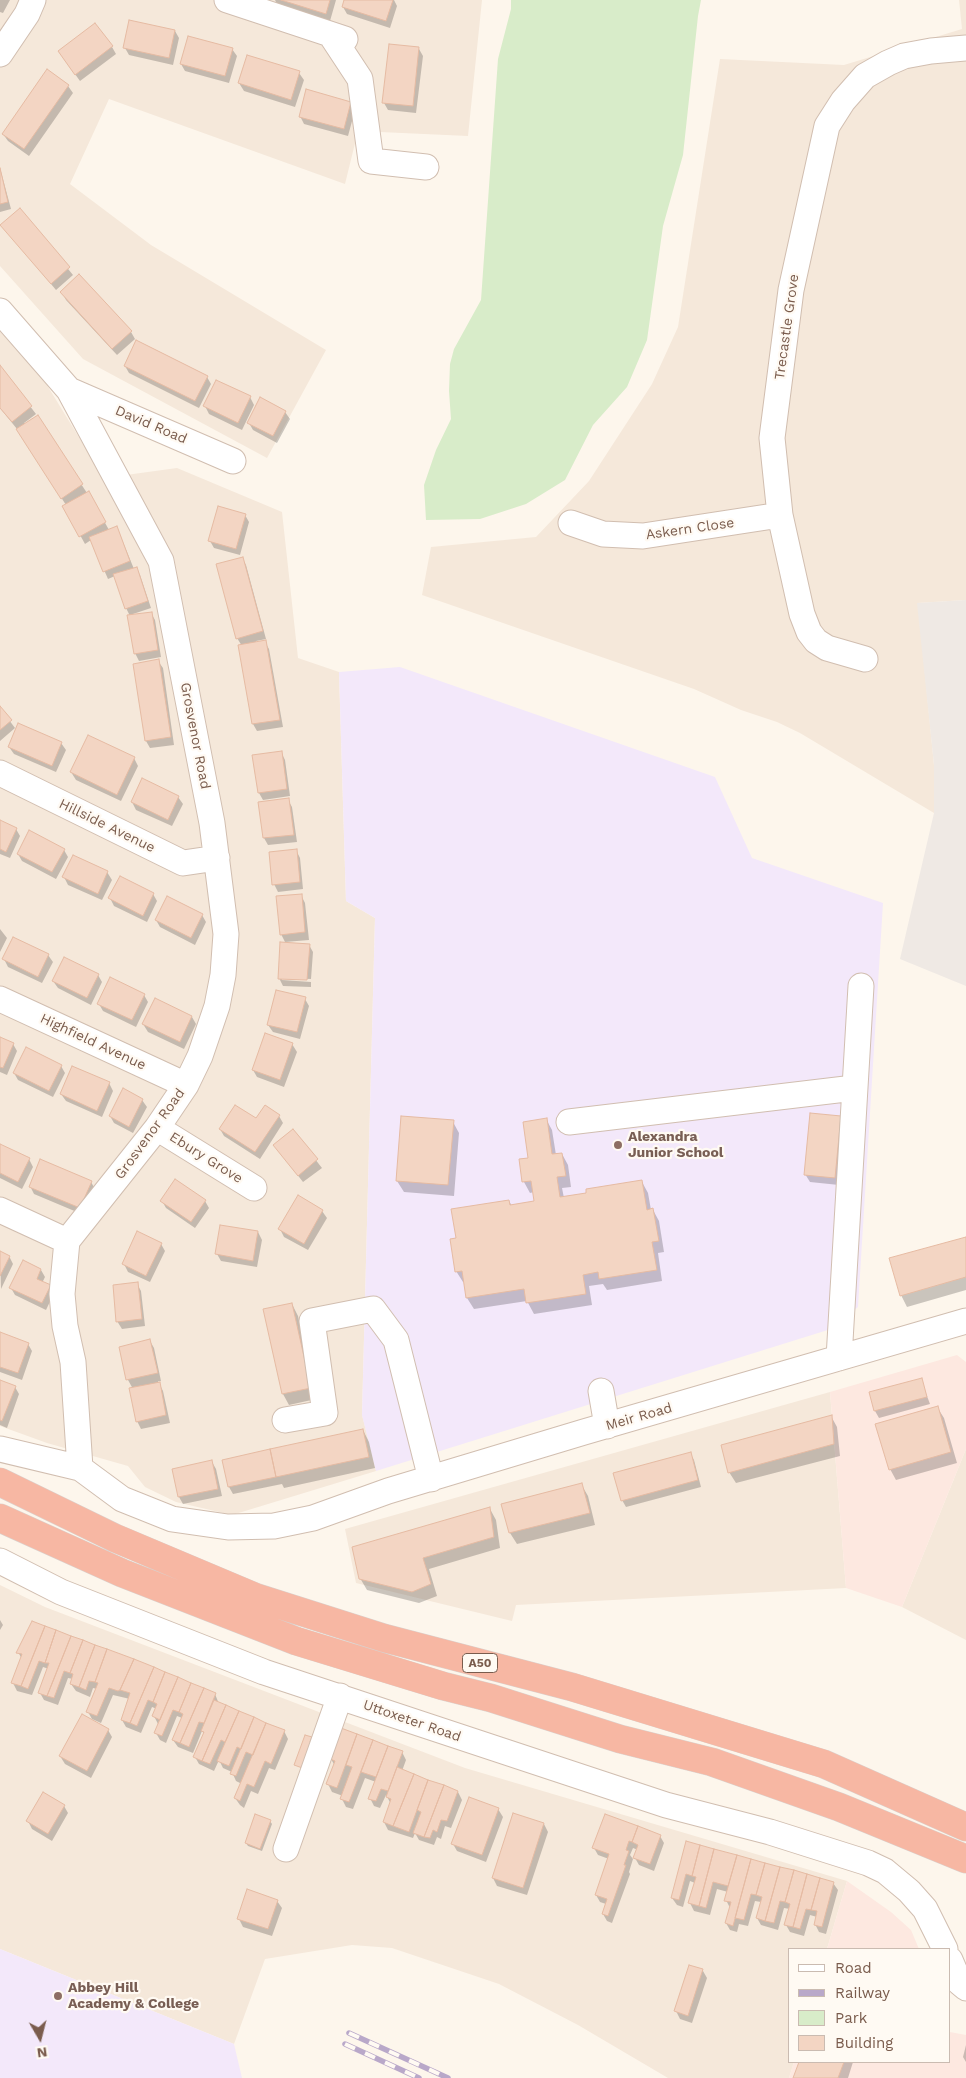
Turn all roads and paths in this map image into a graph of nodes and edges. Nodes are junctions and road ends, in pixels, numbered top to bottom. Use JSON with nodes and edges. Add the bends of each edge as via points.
{"nodes":[{"id":1,"x":33,"y":0,"type":"edge"},
{"id":2,"x":227,"y":0,"type":"edge"},
{"id":3,"x":966,"y":48,"type":"edge"},
{"id":4,"x":0,"y":54,"type":"edge"},
{"id":5,"x":426,"y":168,"type":"dead end"},
{"id":6,"x":0,"y":311,"type":"edge"},
{"id":7,"x":69,"y":390,"type":"junction"},
{"id":8,"x":234,"y":461,"type":"dead end"},
{"id":9,"x":780,"y":515,"type":"junction"},
{"id":10,"x":571,"y":523,"type":"dead end"},
{"id":11,"x":864,"y":659,"type":"dead end"},
{"id":12,"x":0,"y":773,"type":"edge"},
{"id":13,"x":217,"y":858,"type":"junction"},
{"id":14,"x":861,"y":986,"type":"dead end"},
{"id":15,"x":0,"y":998,"type":"edge"},
{"id":16,"x":186,"y":1085,"type":"junction"},
{"id":17,"x":854,"y":1088,"type":"junction"},
{"id":18,"x":569,"y":1122,"type":"dead end"},
{"id":19,"x":157,"y":1128,"type":"junction"},
{"id":20,"x":254,"y":1188,"type":"dead end"},
{"id":21,"x":0,"y":1210,"type":"edge"},
{"id":22,"x":67,"y":1241,"type":"junction"},
{"id":23,"x":966,"y":1321,"type":"edge"},
{"id":24,"x":839,"y":1358,"type":"junction"},
{"id":25,"x":600,"y":1391,"type":"dead end"},
{"id":26,"x":285,"y":1420,"type":"dead end"},
{"id":27,"x":607,"y":1426,"type":"junction"},
{"id":28,"x":0,"y":1449,"type":"edge"},
{"id":29,"x":80,"y":1468,"type":"junction"},
{"id":30,"x":431,"y":1479,"type":"junction"},
{"id":31,"x":0,"y":1482,"type":"edge"},
{"id":32,"x":0,"y":1518,"type":"edge"},
{"id":33,"x":0,"y":1561,"type":"edge"},
{"id":34,"x":340,"y":1696,"type":"junction"},
{"id":35,"x":966,"y":1828,"type":"edge"},
{"id":36,"x":286,"y":1849,"type":"dead end"},
{"id":37,"x":966,"y":1859,"type":"edge"},
{"id":38,"x":944,"y":1948,"type":"edge"},
{"id":39,"x":951,"y":1962,"type":"edge"},
{"id":40,"x":966,"y":1988,"type":"edge"}],
"edges":[{"from":1,"to":4,"type":"street"},
{"from":2,"to":5,"type":"street","via":[[338,37],[360,79],[372,162]]},
{"from":3,"to":9,"type":"street","name":"Trecastle Grove","via":[[904,56],[888,63],[866,76],[843,101],[828,126],[791,290],[772,438]]},
{"from":6,"to":7,"type":"street"},
{"from":7,"to":8,"type":"street","name":"David Road"},
{"from":7,"to":13,"type":"street","name":"Grosvenor Road","via":[[161,561]]},
{"from":9,"to":10,"type":"street","name":"Askern Close","via":[[643,536],[603,534]]},
{"from":9,"to":11,"type":"street","name":"Trecastle Grove","via":[[809,632],[827,648]]},
{"from":12,"to":13,"type":"street","name":"Hillside Avenue","via":[[183,863]]},
{"from":13,"to":16,"type":"street","name":"Grosvenor Road","via":[[226,934],[223,975],[217,1006]]},
{"from":14,"to":17,"type":"street"},
{"from":15,"to":16,"type":"street","name":"Highfield Avenue"},
{"from":16,"to":19,"type":"street","name":"Grosvenor Road"},
{"from":17,"to":18,"type":"street"},
{"from":17,"to":24,"type":"street"},
{"from":19,"to":20,"type":"street","name":"Ebury Grove"},
{"from":19,"to":22,"type":"street","name":"Grosvenor Road"},
{"from":21,"to":22,"type":"street"},
{"from":22,"to":29,"type":"street","via":[[62,1294],[64,1326],[73,1362]]},
{"from":23,"to":24,"type":"street","name":"Meir Road"},
{"from":24,"to":27,"type":"street","name":"Meir Road"},
{"from":25,"to":27,"type":"street"},
{"from":26,"to":30,"type":"street","via":[[325,1413],[312,1321],[373,1309],[396,1340]]},
{"from":27,"to":30,"type":"street","name":"Meir Road"},
{"from":28,"to":29,"type":"street"},
{"from":29,"to":30,"type":"street","name":"Meir Road","via":[[122,1500],[172,1519],[228,1527],[274,1526],[313,1518]]},
{"from":31,"to":35,"type":"highway","number":"A50","via":[[115,1538],[255,1597],[384,1638],[572,1687],[824,1764]]},
{"from":32,"to":37,"type":"highway","number":"A50","via":[[122,1573],[296,1641],[620,1739],[712,1762],[840,1807]]},
{"from":33,"to":34,"type":"street","name":"Uttoxeter Road","via":[[88,1603],[264,1672]]},
{"from":34,"to":36,"type":"street"},
{"from":34,"to":38,"type":"street","name":"Uttoxeter Road","via":[[666,1805],[835,1852],[885,1870],[925,1909]]},
{"from":39,"to":40,"type":"street","via":[[960,1983]]}]}
